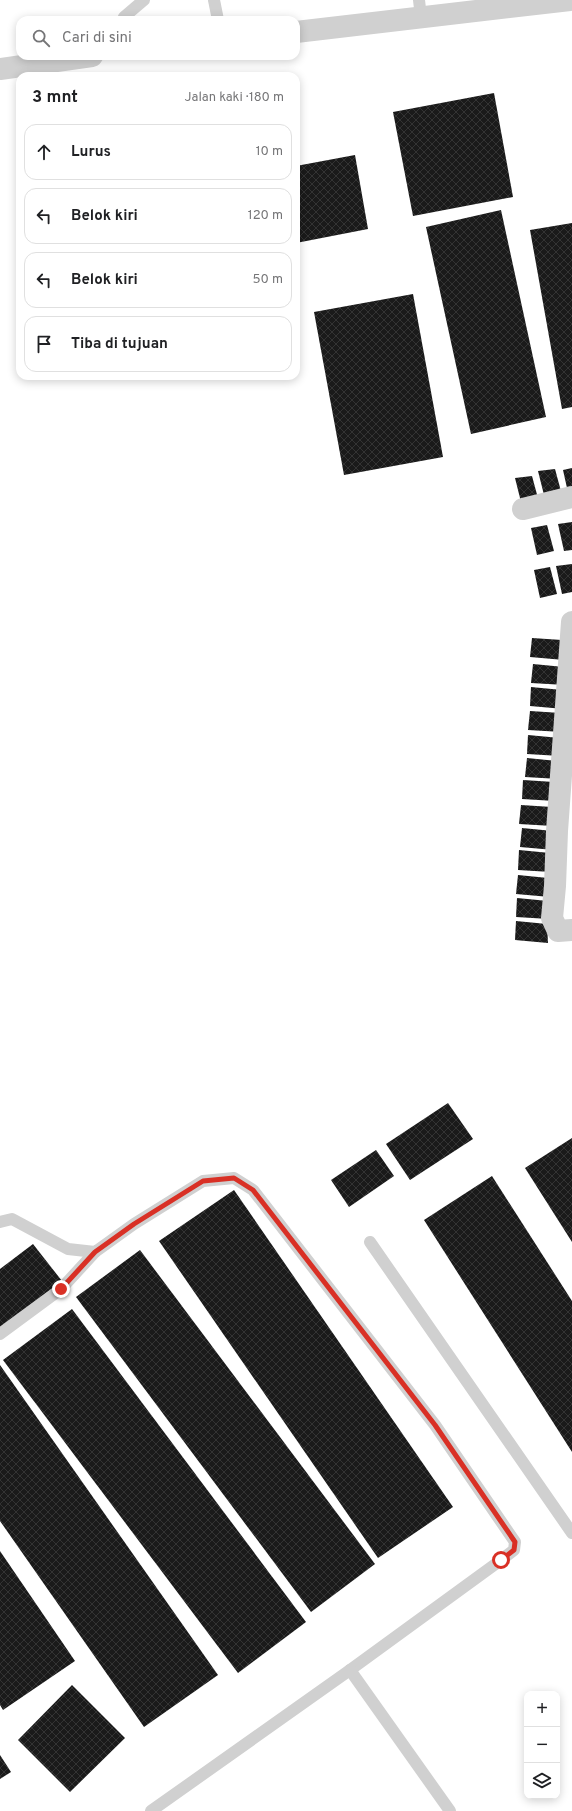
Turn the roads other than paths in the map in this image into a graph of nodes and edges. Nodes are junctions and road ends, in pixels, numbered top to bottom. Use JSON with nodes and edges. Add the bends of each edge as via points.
{"nodes":[{"id":1,"x":144,"y":0,"type":"edge"},
{"id":2,"x":214,"y":0,"type":"edge"},
{"id":3,"x":570,"y":0,"type":"edge"},
{"id":4,"x":420,"y":9,"type":"edge"},
{"id":5,"x":125,"y":16,"type":"edge"},
{"id":6,"x":217,"y":16,"type":"edge"},
{"id":7,"x":300,"y":31,"type":"edge"},
{"id":8,"x":64,"y":60,"type":"edge"},
{"id":9,"x":0,"y":69,"type":"edge"},
{"id":10,"x":572,"y":497,"type":"edge"},
{"id":11,"x":523,"y":509,"type":"dead end"},
{"id":12,"x":572,"y":622,"type":"edge"},
{"id":13,"x":568,"y":716,"type":"edge"},
{"id":14,"x":565,"y":829,"type":"edge"},
{"id":15,"x":564,"y":884,"type":"edge"},
{"id":16,"x":572,"y":930,"type":"edge"},
{"id":17,"x":0,"y":1222,"type":"edge"},
{"id":18,"x":370,"y":1242,"type":"dead end"},
{"id":19,"x":95,"y":1252,"type":"junction"},
{"id":20,"x":0,"y":1334,"type":"edge"},
{"id":21,"x":572,"y":1533,"type":"edge"},
{"id":22,"x":350,"y":1670,"type":"junction"},
{"id":23,"x":151,"y":1811,"type":"edge"},
{"id":24,"x":450,"y":1811,"type":"edge"}],
"edges":[{"from":1,"to":5,"type":"lane"},
{"from":2,"to":6,"type":"lane"},
{"from":3,"to":4,"type":"street"},
{"from":4,"to":7,"type":"street"},
{"from":8,"to":9,"type":"street"},
{"from":10,"to":11,"type":"street"},
{"from":12,"to":13,"type":"street"},
{"from":13,"to":14,"type":"street"},
{"from":14,"to":15,"type":"street"},
{"from":15,"to":16,"type":"street","via":[[552,918],[558,931]]},
{"from":17,"to":19,"type":"lane","via":[[12,1220],[68,1249]]},
{"from":18,"to":21,"type":"lane"},
{"from":19,"to":20,"type":"lane","via":[[61,1289]]},
{"from":19,"to":22,"type":"lane","via":[[203,1181],[234,1178],[253,1190],[435,1425],[512,1536],[516,1546],[514,1550]]},
{"from":22,"to":23,"type":"lane"},
{"from":22,"to":24,"type":"lane"}]}
